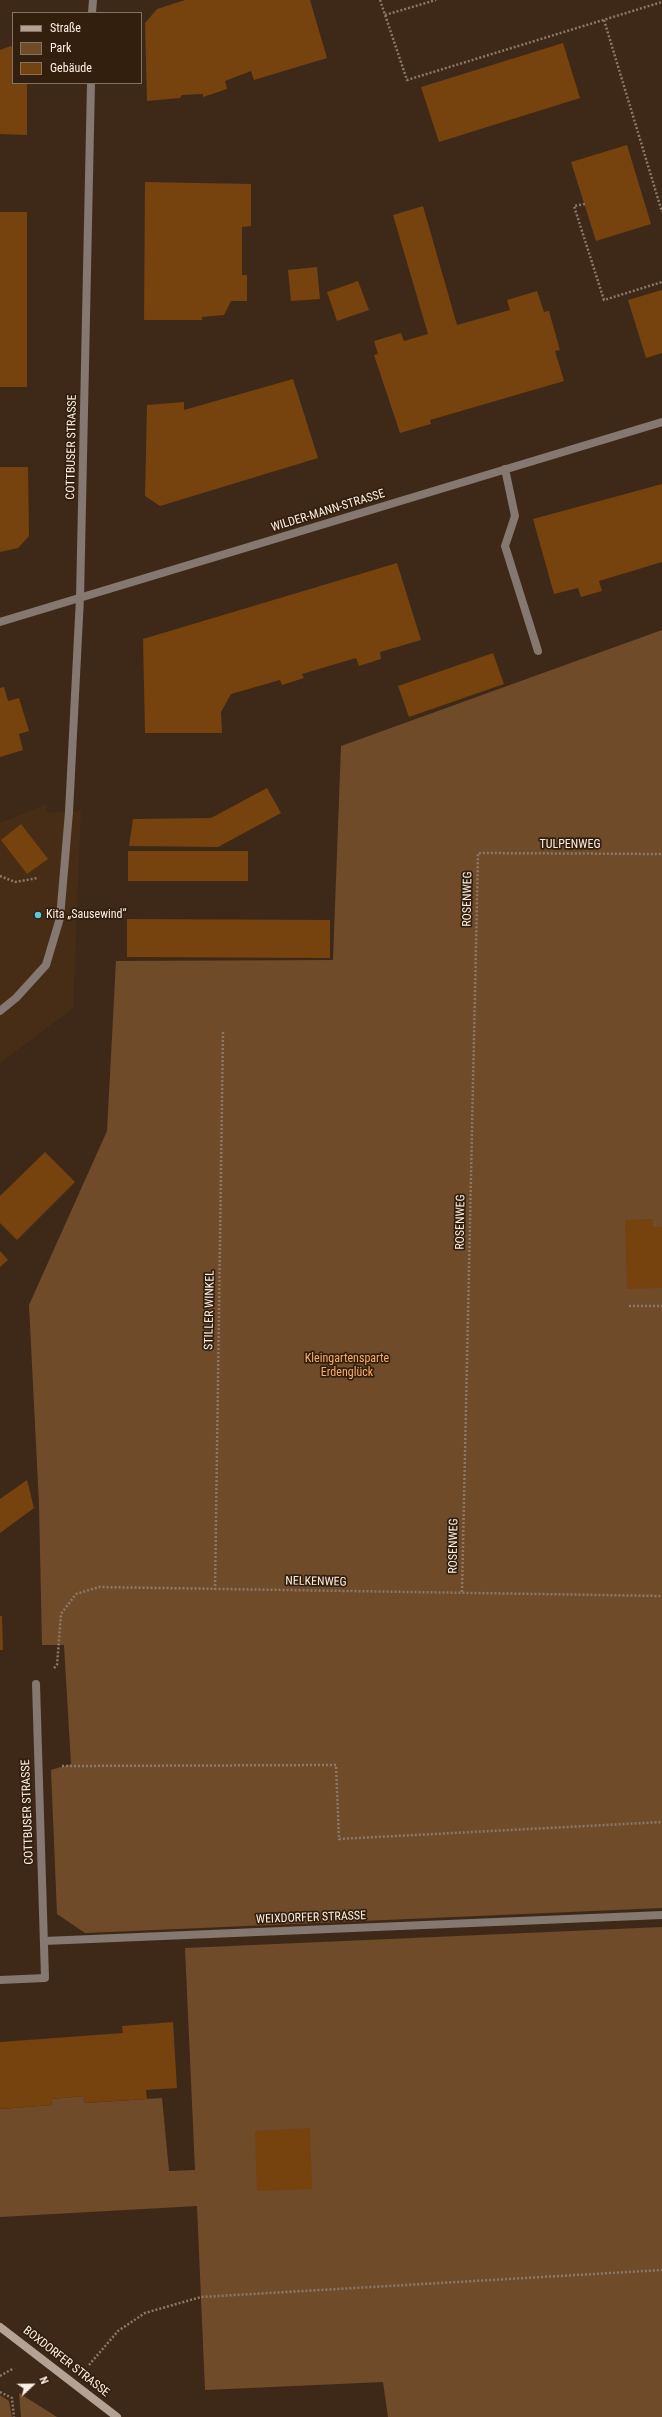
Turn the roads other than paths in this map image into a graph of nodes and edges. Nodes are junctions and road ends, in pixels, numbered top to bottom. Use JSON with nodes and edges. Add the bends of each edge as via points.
{"nodes":[{"id":1,"x":93,"y":0,"type":"edge"},
{"id":2,"x":92,"y":12,"type":"edge"},
{"id":3,"x":91,"y":84,"type":"edge"},
{"id":4,"x":662,"y":422,"type":"edge"},
{"id":5,"x":505,"y":469,"type":"junction"},
{"id":6,"x":80,"y":598,"type":"junction"},
{"id":7,"x":0,"y":622,"type":"edge"},
{"id":8,"x":538,"y":651,"type":"dead end"},
{"id":9,"x":0,"y":1011,"type":"edge"},
{"id":10,"x":36,"y":1684,"type":"road end"},
{"id":11,"x":662,"y":1915,"type":"edge"},
{"id":12,"x":44,"y":1941,"type":"junction"},
{"id":13,"x":0,"y":1980,"type":"edge"},
{"id":14,"x":0,"y":2326,"type":"edge"},
{"id":15,"x":117,"y":2417,"type":"edge"}],
"edges":[{"from":1,"to":2,"type":"street"},
{"from":3,"to":6,"type":"street","name":"COTTBUSER STRASSE"},
{"from":4,"to":5,"type":"street","name":"WILDER-MANN-STRASSE"},
{"from":5,"to":6,"type":"street","name":"WILDER-MANN-STRASSE"},
{"from":5,"to":8,"type":"street","via":[[516,516],[505,546]]},
{"from":6,"to":7,"type":"street","name":"WILDER-MANN-STRASSE"},
{"from":6,"to":9,"type":"street","name":"COTTBUSER STRASSE","via":[[69,812],[60,918],[46,965],[16,998]]},
{"from":10,"to":12,"type":"street","name":"COTTBUSER STRASSE"},
{"from":11,"to":12,"type":"street","name":"WEIXDORFER STRASSE"},
{"from":12,"to":13,"type":"street","via":[[45,1978]]},
{"from":14,"to":15,"type":"street","name":"BOXDORFER STRASSE"}]}
